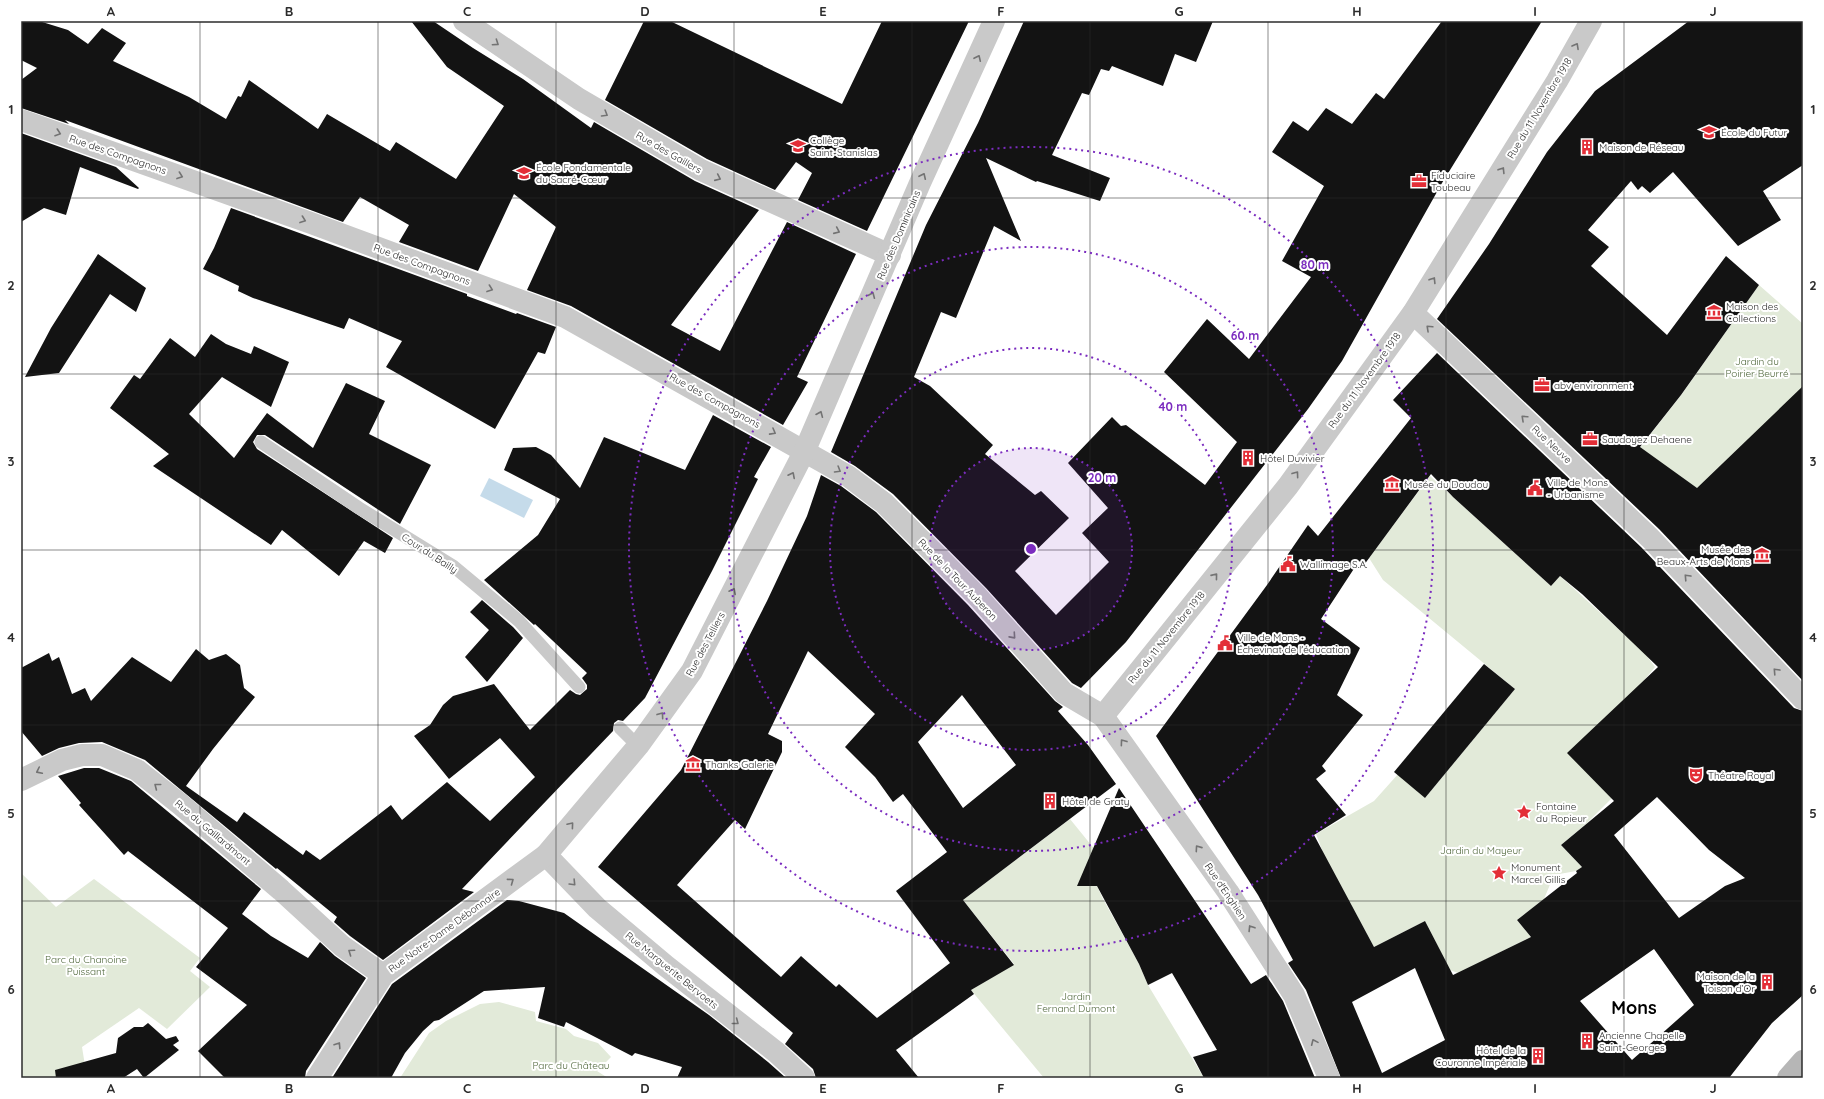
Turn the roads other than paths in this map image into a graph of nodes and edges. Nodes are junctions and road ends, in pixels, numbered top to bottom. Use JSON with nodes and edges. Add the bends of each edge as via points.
{"nodes":[{"id":1,"x":464,"y":21,"type":"edge"},
{"id":2,"x":994,"y":21,"type":"edge"},
{"id":3,"x":1591,"y":21,"type":"edge"},
{"id":4,"x":21,"y":120,"type":"edge"},
{"id":5,"x":890,"y":255,"type":"junction"},
{"id":6,"x":1413,"y":313,"type":"junction"},
{"id":7,"x":262,"y":442,"type":"dead end"},
{"id":8,"x":805,"y":450,"type":"junction"},
{"id":9,"x":579,"y":687,"type":"dead end"},
{"id":10,"x":1803,"y":699,"type":"edge"},
{"id":11,"x":1103,"y":716,"type":"junction"},
{"id":12,"x":620,"y":728,"type":"dead end"},
{"id":13,"x":638,"y":746,"type":"junction"},
{"id":14,"x":21,"y":780,"type":"edge"},
{"id":15,"x":546,"y":855,"type":"junction"},
{"id":16,"x":383,"y":975,"type":"junction"},
{"id":17,"x":1803,"y":1061,"type":"edge"},
{"id":18,"x":317,"y":1078,"type":"edge"},
{"id":19,"x":804,"y":1078,"type":"edge"},
{"id":20,"x":1329,"y":1078,"type":"edge"},
{"id":21,"x":1788,"y":1078,"type":"edge"}],
"edges":[{"from":1,"to":5,"type":"street","name":"Rue des Gaillers","one_way":true,"via":[[579,99],[701,170]]},
{"from":5,"to":2,"type":"street","name":"Rue des Dominicains","one_way":true},
{"from":6,"to":3,"type":"street","name":"Rue du 11 Novembre 1918","one_way":true,"via":[[1557,81]]},
{"from":4,"to":8,"type":"street","name":"Rue des Compagnons","one_way":true,"via":[[304,220],[566,317]]},
{"from":8,"to":5,"type":"street","name":"Rue des Dominicains","one_way":true},
{"from":10,"to":6,"type":"street","name":"Rue Neuve","one_way":true,"via":[[1650,538]]},
{"from":11,"to":6,"type":"street","name":"Rue du 11 Novembre 1918","one_way":true,"via":[[1288,486]]},
{"from":7,"to":9,"type":"lane","name":"Cour du Bailly","via":[[359,508],[453,566],[519,621]]},
{"from":8,"to":11,"type":"street","name":"Rue de la Tour Auberon","one_way":true,"via":[[848,476],[884,503],[977,596],[1064,693]]},
{"from":13,"to":8,"type":"street","name":"Rue des Telliers","one_way":true,"via":[[692,671]]},
{"from":20,"to":11,"type":"street","name":"Rue d'Enghien","one_way":true,"via":[[1294,995],[1228,892]]},
{"from":12,"to":13,"type":"lane"},
{"from":15,"to":13,"type":"street","name":"Rue des Telliers","one_way":true},
{"from":16,"to":14,"type":"street","name":"Rue du Gaillardmont","one_way":true,"via":[[342,946],[269,880],[137,770],[102,755],[82,755],[62,760]]},
{"from":16,"to":15,"type":"street","name":"Rue Notre-Dame Débonnaire","one_way":true},
{"from":15,"to":19,"type":"street","name":"Rue Marguerite Bervoets","one_way":true,"via":[[597,908],[776,1052]]},
{"from":18,"to":16,"type":"street","name":"Rue Notre-Dame Débonnaire","one_way":true},
{"from":17,"to":21,"type":"street"}]}
